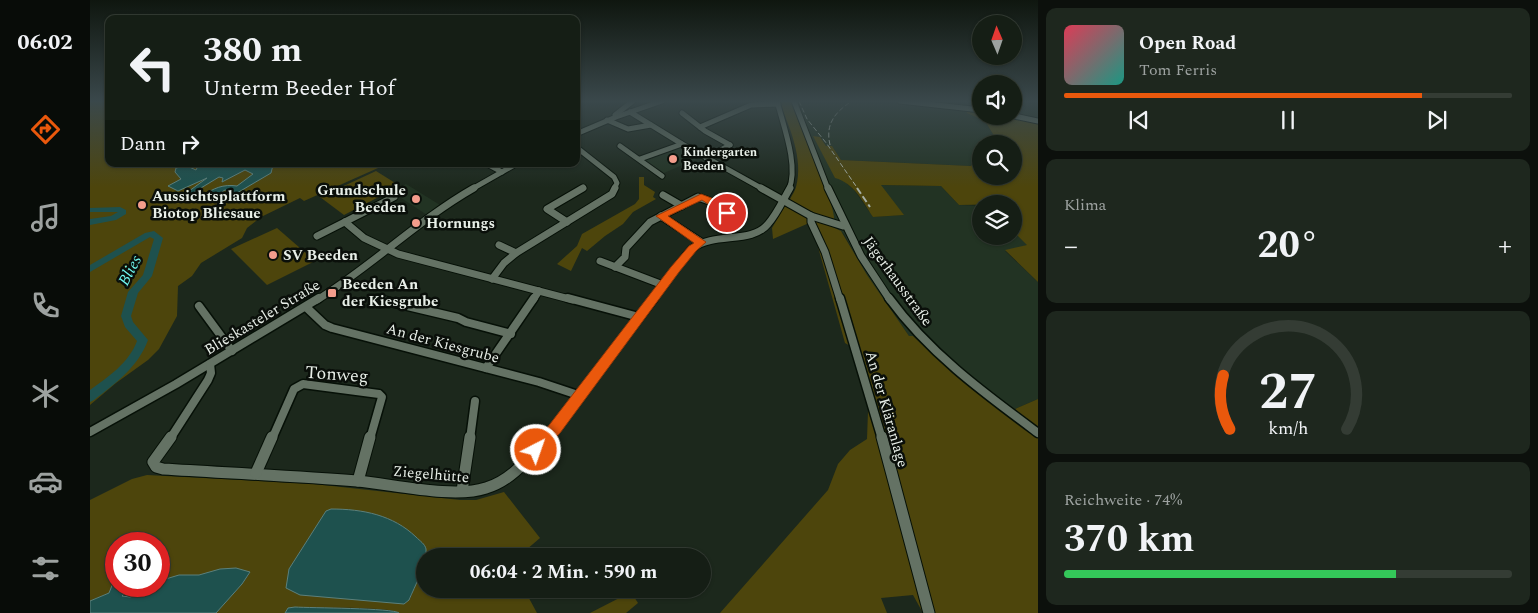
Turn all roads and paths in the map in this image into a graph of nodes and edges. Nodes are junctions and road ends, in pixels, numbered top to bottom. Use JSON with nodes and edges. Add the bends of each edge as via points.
{"nodes":[{"id":1,"x":657,"y":130,"type":"edge"},
{"id":2,"x":704,"y":130,"type":"edge"},
{"id":3,"x":785,"y":130,"type":"edge"},
{"id":4,"x":805,"y":130,"type":"edge"},
{"id":5,"x":682,"y":144,"type":"junction"},
{"id":6,"x":620,"y":146,"type":"dead end"},
{"id":7,"x":580,"y":150,"type":"edge"},
{"id":8,"x":706,"y":158,"type":"junction"},
{"id":9,"x":640,"y":159,"type":"junction"},
{"id":10,"x":493,"y":167,"type":"edge"},
{"id":11,"x":511,"y":167,"type":"edge"},
{"id":12,"x":502,"y":172,"type":"junction"},
{"id":13,"x":662,"y":176,"type":"dead end"},
{"id":14,"x":583,"y":188,"type":"dead end"},
{"id":15,"x":663,"y":195,"type":"dead end"},
{"id":16,"x":394,"y":197,"type":"dead end"},
{"id":17,"x":782,"y":200,"type":"junction"},
{"id":18,"x":682,"y":206,"type":"junction"},
{"id":19,"x":661,"y":216,"type":"junction"},
{"id":20,"x":811,"y":216,"type":"junction"},
{"id":21,"x":737,"y":218,"type":"dead end"},
{"id":22,"x":345,"y":222,"type":"junction"},
{"id":23,"x":567,"y":222,"type":"junction"},
{"id":24,"x":843,"y":226,"type":"junction"},
{"id":25,"x":317,"y":236,"type":"dead end"},
{"id":26,"x":701,"y":242,"type":"junction"},
{"id":27,"x":499,"y":245,"type":"dead end"},
{"id":28,"x":388,"y":251,"type":"junction"},
{"id":29,"x":516,"y":253,"type":"junction"},
{"id":30,"x":600,"y":261,"type":"dead end"},
{"id":31,"x":615,"y":267,"type":"junction"},
{"id":32,"x":492,"y":279,"type":"junction"},
{"id":33,"x":663,"y":285,"type":"junction"},
{"id":34,"x":539,"y":291,"type":"junction"},
{"id":35,"x":378,"y":299,"type":"dead end"},
{"id":36,"x":199,"y":306,"type":"dead end"},
{"id":37,"x":306,"y":307,"type":"junction"},
{"id":38,"x":639,"y":317,"type":"junction"},
{"id":39,"x":510,"y":334,"type":"junction"},
{"id":40,"x":232,"y":351,"type":"junction"},
{"id":41,"x":210,"y":364,"type":"junction"},
{"id":42,"x":486,"y":368,"type":"junction"},
{"id":43,"x":578,"y":395,"type":"junction"},
{"id":44,"x":475,"y":401,"type":"dead end"},
{"id":45,"x":90,"y":432,"type":"edge"},
{"id":46,"x":1038,"y":433,"type":"edge"},
{"id":47,"x":256,"y":473,"type":"junction"},
{"id":48,"x":358,"y":480,"type":"junction"},
{"id":49,"x":462,"y":491,"type":"junction"},
{"id":50,"x":929,"y":613,"type":"edge"}],
"edges":[{"from":1,"to":5,"type":"street"},
{"from":2,"to":8,"type":"street","via":[[730,145]]},
{"from":3,"to":17,"type":"street","via":[[792,174],[790,188]]},
{"from":4,"to":24,"type":"street","name":"Jägerhausstraße"},
{"from":5,"to":8,"type":"street"},
{"from":5,"to":9,"type":"street"},
{"from":6,"to":9,"type":"street"},
{"from":7,"to":23,"type":"street","via":[[614,177],[616,187],[609,197]]},
{"from":8,"to":17,"type":"street"},
{"from":9,"to":13,"type":"street"},
{"from":10,"to":12,"type":"street"},
{"from":11,"to":12,"type":"street","name":"Blieskasteler Straße"},
{"from":12,"to":28,"type":"street","name":"Blieskasteler Straße","via":[[448,204]]},
{"from":14,"to":23,"type":"street","via":[[547,209]]},
{"from":15,"to":18,"type":"street"},
{"from":16,"to":22,"type":"street"},
{"from":17,"to":20,"type":"street"},
{"from":17,"to":26,"type":"street","via":[[761,231]]},
{"from":18,"to":19,"type":"street"},
{"from":18,"to":21,"type":"street","via":[[704,197]]},
{"from":19,"to":26,"type":"street"},
{"from":19,"to":31,"type":"street","via":[[634,238],[626,248],[625,257]]},
{"from":20,"to":24,"type":"street"},
{"from":20,"to":50,"type":"street","name":"An der Kläranlage","via":[[871,398]]},
{"from":22,"to":25,"type":"street"},
{"from":22,"to":28,"type":"street","via":[[364,238]]},
{"from":23,"to":29,"type":"street"},
{"from":24,"to":46,"type":"street","name":"Jägerhausstraße","via":[[869,269],[920,337]]},
{"from":26,"to":33,"type":"street","name":"Ziegelhütte"},
{"from":27,"to":29,"type":"street"},
{"from":28,"to":32,"type":"street"},
{"from":28,"to":37,"type":"street","name":"Blieskasteler Straße"},
{"from":29,"to":32,"type":"street"},
{"from":30,"to":31,"type":"street"},
{"from":31,"to":33,"type":"street"},
{"from":32,"to":34,"type":"street"},
{"from":33,"to":38,"type":"street","name":"Ziegelhütte"},
{"from":34,"to":38,"type":"street"},
{"from":34,"to":39,"type":"street"},
{"from":35,"to":39,"type":"street"},
{"from":36,"to":40,"type":"street"},
{"from":37,"to":40,"type":"street","name":"Blieskasteler Straße"},
{"from":37,"to":42,"type":"street","name":"An der Kiesgrube","via":[[332,328]]},
{"from":38,"to":43,"type":"street","name":"Ziegelhütte"},
{"from":39,"to":42,"type":"street"},
{"from":40,"to":41,"type":"street","name":"Blieskasteler Straße"},
{"from":41,"to":45,"type":"street","name":"Blieskasteler Straße"},
{"from":41,"to":47,"type":"street","name":"Ziegelhütte","via":[[212,373],[196,401],[153,462],[163,469]]},
{"from":42,"to":43,"type":"street","name":"An der Kiesgrube"},
{"from":43,"to":49,"type":"street","name":"Ziegelhütte","via":[[555,428],[515,473],[488,488]]},
{"from":44,"to":49,"type":"street"},
{"from":47,"to":48,"type":"street","name":"Ziegelhütte"},
{"from":47,"to":48,"type":"street","name":"Tonweg","via":[[294,389],[303,384],[374,392],[382,397]]},
{"from":48,"to":49,"type":"street","name":"Ziegelhütte"}]}
